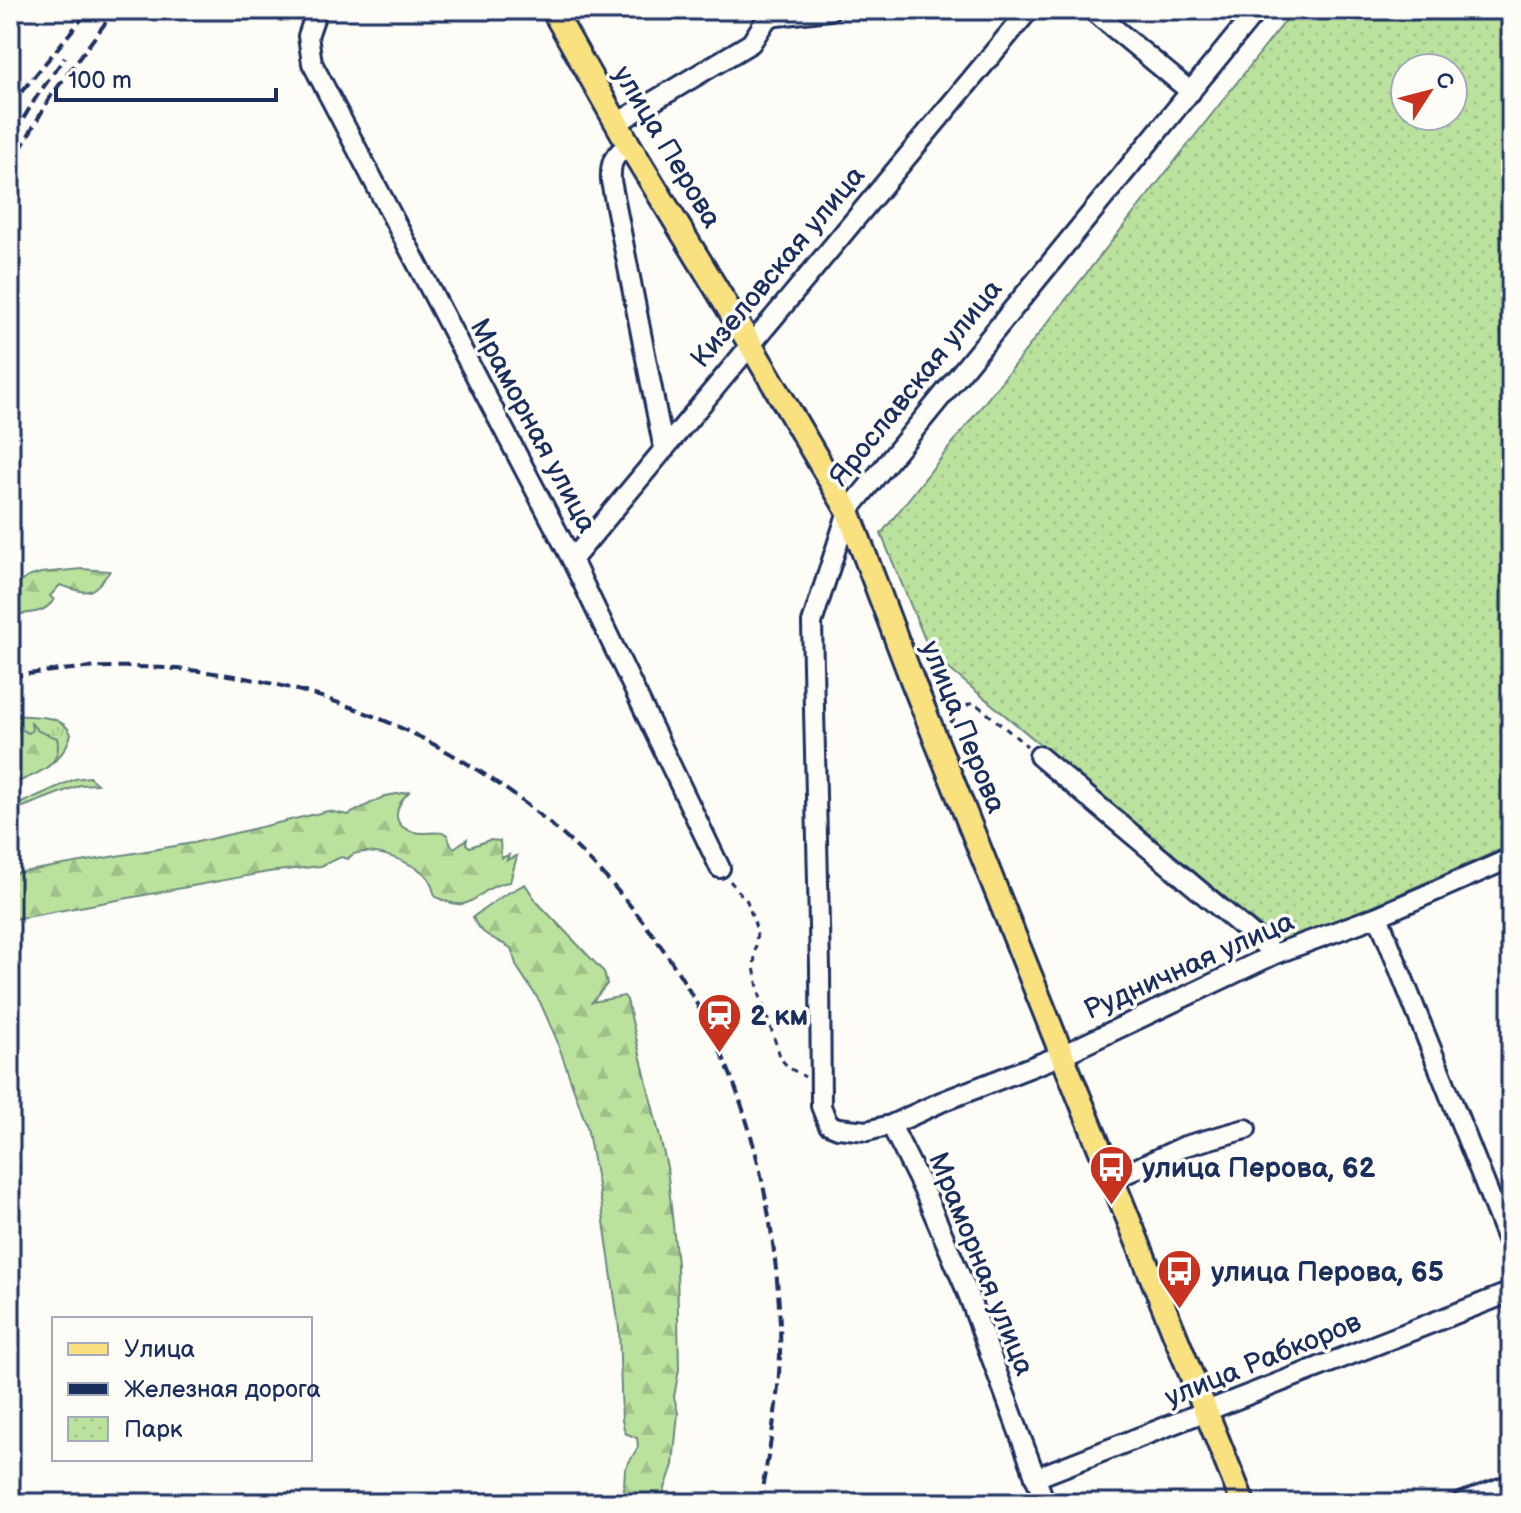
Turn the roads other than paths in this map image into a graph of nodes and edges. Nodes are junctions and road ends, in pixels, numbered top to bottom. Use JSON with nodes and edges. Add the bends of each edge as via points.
{"nodes":[{"id":1,"x":317,"y":10,"type":"edge"},
{"id":2,"x":553,"y":10,"type":"edge"},
{"id":3,"x":830,"y":10,"type":"edge"},
{"id":4,"x":1029,"y":10,"type":"edge"},
{"id":5,"x":1092,"y":10,"type":"edge"},
{"id":6,"x":1257,"y":10,"type":"edge"},
{"id":7,"x":769,"y":13,"type":"edge"},
{"id":8,"x":1191,"y":92,"type":"junction"},
{"id":9,"x":617,"y":123,"type":"junction"},
{"id":10,"x":629,"y":145,"type":"junction"},
{"id":11,"x":750,"y":344,"type":"junction"},
{"id":12,"x":664,"y":450,"type":"junction"},
{"id":13,"x":848,"y":511,"type":"junction"},
{"id":14,"x":572,"y":560,"type":"junction"},
{"id":15,"x":1039,"y":756,"type":"road end"},
{"id":16,"x":1511,"y":858,"type":"edge"},
{"id":17,"x":720,"y":868,"type":"road end"},
{"id":18,"x":1378,"y":916,"type":"junction"},
{"id":19,"x":1275,"y":954,"type":"junction"},
{"id":20,"x":1062,"y":1055,"type":"junction"},
{"id":21,"x":891,"y":1125,"type":"junction"},
{"id":22,"x":1246,"y":1129,"type":"dead end"},
{"id":23,"x":1112,"y":1180,"type":"junction"},
{"id":24,"x":1511,"y":1249,"type":"edge"},
{"id":25,"x":1511,"y":1292,"type":"edge"},
{"id":26,"x":1206,"y":1413,"type":"junction"},
{"id":27,"x":1035,"y":1478,"type":"junction"},
{"id":28,"x":1511,"y":1484,"type":"edge"},
{"id":29,"x":1045,"y":1503,"type":"edge"},
{"id":30,"x":1243,"y":1503,"type":"edge"},
{"id":31,"x":1461,"y":1503,"type":"edge"}],
"edges":[{"from":1,"to":14,"type":"street","name":"Мраморная улица","via":[[308,36],[312,63]]},
{"from":2,"to":9,"type":"main road","name":"улица Перова"},
{"from":3,"to":7,"type":"street"},
{"from":4,"to":11,"type":"street","name":"Кизеловская улица"},
{"from":5,"to":8,"type":"street"},
{"from":6,"to":8,"type":"street","name":"Ярославская улица"},
{"from":7,"to":9,"type":"street","via":[[751,43],[735,55]]},
{"from":8,"to":13,"type":"street","name":"Ярославская улица"},
{"from":9,"to":10,"type":"main road","name":"улица Перова"},
{"from":10,"to":11,"type":"main road","name":"улица Перова"},
{"from":10,"to":12,"type":"street","via":[[614,156],[611,181]]},
{"from":11,"to":12,"type":"street","name":"Кизеловская улица"},
{"from":11,"to":13,"type":"main road","name":"улица Перова"},
{"from":12,"to":14,"type":"street","name":"Кизеловская улица"},
{"from":13,"to":20,"type":"main road","name":"улица Перова"},
{"from":13,"to":21,"type":"street","name":"Ярославская улица","via":[[812,623],[821,1097],[828,1124],[867,1131]]},
{"from":14,"to":17,"type":"street","name":"Мраморная улица"},
{"from":15,"to":19,"type":"street"},
{"from":16,"to":18,"type":"street","name":"Рудничная улица"},
{"from":18,"to":19,"type":"street","name":"Рудничная улица"},
{"from":18,"to":24,"type":"street"},
{"from":19,"to":20,"type":"street","name":"Рудничная улица"},
{"from":20,"to":21,"type":"street","name":"Рудничная улица"},
{"from":20,"to":23,"type":"main road","name":"улица Перова"},
{"from":21,"to":27,"type":"street","name":"Мраморная улица","via":[[968,1294]]},
{"from":22,"to":23,"type":"street","via":[[1185,1146]]},
{"from":23,"to":26,"type":"main road","name":"улица Перова"},
{"from":25,"to":26,"type":"street","name":"улица Рабкоров"},
{"from":26,"to":27,"type":"street","name":"улица Рабкоров"},
{"from":26,"to":30,"type":"main road","name":"улица Перова"},
{"from":27,"to":29,"type":"street","name":"Мраморная улица"},
{"from":28,"to":31,"type":"street"}]}
